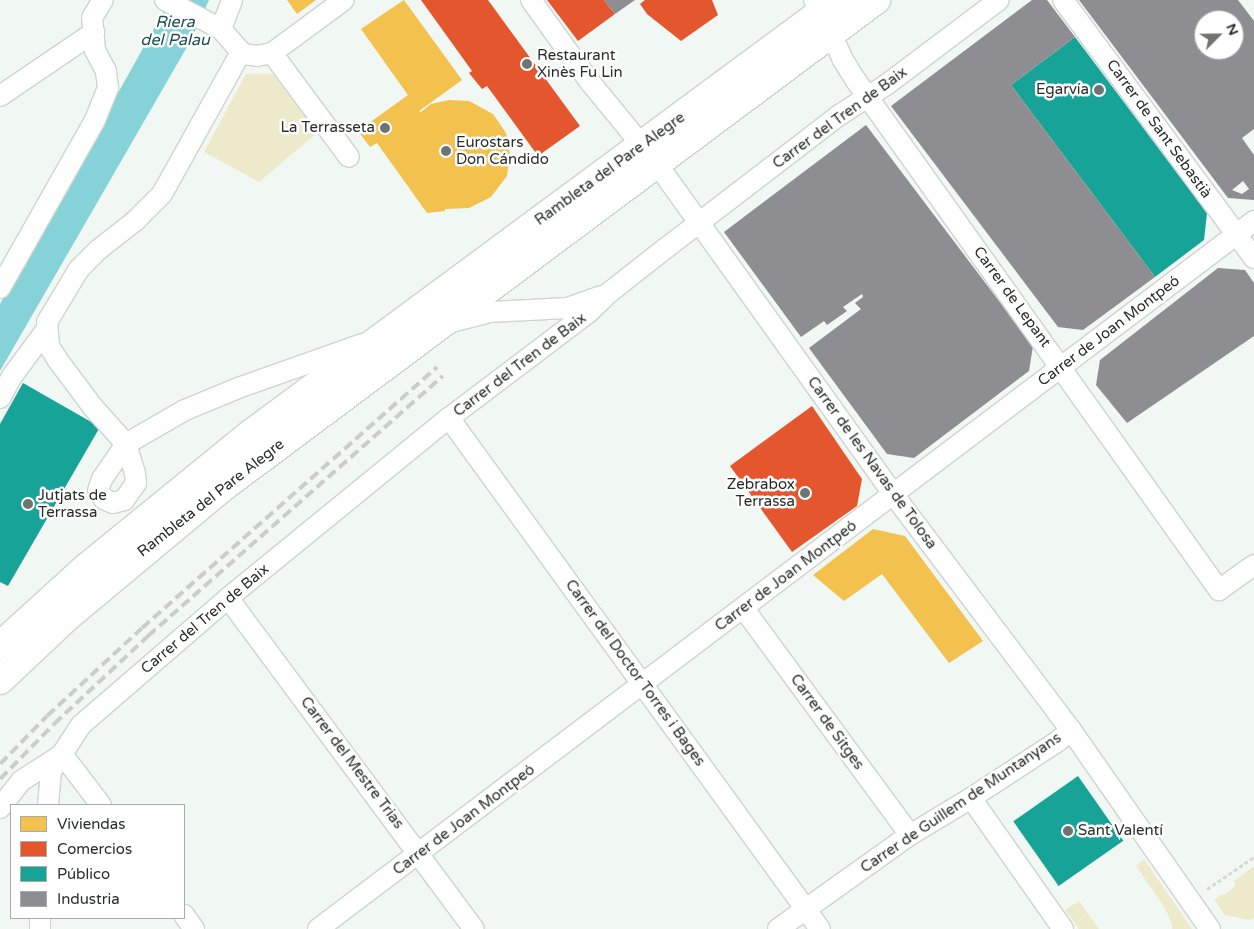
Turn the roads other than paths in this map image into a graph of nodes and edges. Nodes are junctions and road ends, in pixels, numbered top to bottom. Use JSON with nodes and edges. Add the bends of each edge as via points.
{"nodes":[{"id":1,"x":103,"y":0,"type":"edge"},
{"id":2,"x":232,"y":0,"type":"edge"},
{"id":3,"x":344,"y":0,"type":"edge"},
{"id":4,"x":531,"y":0,"type":"edge"},
{"id":5,"x":876,"y":0,"type":"edge"},
{"id":6,"x":999,"y":0,"type":"edge"},
{"id":7,"x":1063,"y":0,"type":"edge"},
{"id":8,"x":166,"y":1,"type":"edge"},
{"id":9,"x":826,"y":11,"type":"edge"},
{"id":10,"x":214,"y":26,"type":"junction"},
{"id":11,"x":94,"y":32,"type":"junction"},
{"id":12,"x":242,"y":52,"type":"junction"},
{"id":13,"x":272,"y":53,"type":"junction"},
{"id":14,"x":0,"y":96,"type":"edge"},
{"id":15,"x":867,"y":96,"type":"junction"},
{"id":16,"x":649,"y":154,"type":"junction"},
{"id":17,"x":349,"y":157,"type":"dead end"},
{"id":18,"x":1254,"y":221,"type":"edge"},
{"id":19,"x":698,"y":224,"type":"junction"},
{"id":20,"x":1236,"y":234,"type":"junction"},
{"id":21,"x":1254,"y":258,"type":"edge"},
{"id":22,"x":0,"y":288,"type":"edge"},
{"id":23,"x":610,"y":292,"type":"junction"},
{"id":24,"x":434,"y":328,"type":"junction"},
{"id":25,"x":46,"y":330,"type":"junction"},
{"id":26,"x":381,"y":338,"type":"junction"},
{"id":27,"x":1062,"y":366,"type":"junction"},
{"id":28,"x":0,"y":398,"type":"edge"},
{"id":29,"x":450,"y":418,"type":"junction"},
{"id":30,"x":893,"y":494,"type":"junction"},
{"id":31,"x":1254,"y":565,"type":"edge"},
{"id":32,"x":228,"y":598,"type":"junction"},
{"id":33,"x":744,"y":609,"type":"junction"},
{"id":34,"x":0,"y":646,"type":"edge"},
{"id":35,"x":0,"y":680,"type":"edge"},
{"id":36,"x":643,"y":685,"type":"junction"},
{"id":37,"x":1071,"y":730,"type":"junction"},
{"id":38,"x":62,"y":754,"type":"junction"},
{"id":39,"x":971,"y":798,"type":"junction"},
{"id":40,"x":48,"y":804,"type":"edge"},
{"id":41,"x":100,"y":804,"type":"edge"},
{"id":42,"x":0,"y":808,"type":"edge"},
{"id":43,"x":910,"y":835,"type":"junction"},
{"id":44,"x":419,"y":854,"type":"junction"},
{"id":45,"x":806,"y":910,"type":"junction"},
{"id":46,"x":185,"y":916,"type":"edge"},
{"id":47,"x":194,"y":929,"type":"edge"},
{"id":48,"x":318,"y":929,"type":"edge"},
{"id":49,"x":474,"y":929,"type":"edge"},
{"id":50,"x":778,"y":929,"type":"edge"},
{"id":51,"x":820,"y":929,"type":"edge"},
{"id":52,"x":1063,"y":929,"type":"edge"},
{"id":53,"x":1210,"y":929,"type":"edge"}],
"edges":[{"from":1,"to":11,"type":"street","via":[[92,18]]},
{"from":2,"to":10,"type":"street"},
{"from":3,"to":13,"type":"street"},
{"from":4,"to":16,"type":"street","name":"Carrer de les Navas de Tolosa","via":[[590,82]]},
{"from":5,"to":9,"type":"main road","name":"Rambleta del Pare Alegre"},
{"from":6,"to":15,"type":"street","name":"Carrer del Tren de Baix","via":[[886,86]]},
{"from":7,"to":20,"type":"street","name":"Carrer de Sant Sebastià"},
{"from":8,"to":10,"type":"street"},
{"from":9,"to":15,"type":"street","name":"Carrer de Lepant","via":[[844,64]]},
{"from":9,"to":16,"type":"main road","name":"Rambleta del Pare Alegre"},
{"from":10,"to":12,"type":"street"},
{"from":11,"to":14,"type":"street"},
{"from":11,"to":22,"type":"street","via":[[95,50],[106,71],[108,88],[95,120]]},
{"from":12,"to":13,"type":"street","via":[[257,56]]},
{"from":12,"to":25,"type":"street","via":[[162,194],[79,269],[50,314]]},
{"from":13,"to":17,"type":"street"},
{"from":15,"to":19,"type":"street","name":"Carrer del Tren de Baix"},
{"from":15,"to":27,"type":"street","name":"Carrer de Lepant"},
{"from":16,"to":19,"type":"street","name":"Carrer de les Navas de Tolosa"},
{"from":16,"to":24,"type":"main road","name":"Rambleta del Pare Alegre"},
{"from":16,"to":26,"type":"main road","name":"Rambleta del Pare Alegre"},
{"from":18,"to":20,"type":"street","name":"Carrer de Joan Montpeó"},
{"from":19,"to":23,"type":"street","name":"Carrer del Tren de Baix"},
{"from":19,"to":30,"type":"street","name":"Carrer de les Navas de Tolosa"},
{"from":20,"to":21,"type":"street","name":"Carrer de Sant Sebastià"},
{"from":20,"to":27,"type":"street","name":"Carrer de Joan Montpeó"},
{"from":23,"to":24,"type":"street","name":"Rambleta del Pare Alegre","via":[[568,308],[490,312]]},
{"from":23,"to":29,"type":"street","name":"Carrer del Tren de Baix","via":[[588,313]]},
{"from":24,"to":35,"type":"main road","name":"Rambleta del Pare Alegre","via":[[230,481],[68,616]]},
{"from":25,"to":26,"type":"street","name":"Rambleta del Pare Alegre","via":[[49,346],[57,359],[126,444],[210,399]]},
{"from":25,"to":28,"type":"street"},
{"from":26,"to":34,"type":"main road","name":"Rambleta del Pare Alegre","via":[[165,502]]},
{"from":27,"to":30,"type":"street","name":"Carrer de Joan Montpeó"},
{"from":27,"to":31,"type":"street","name":"Carrer de Lepant","via":[[1220,590]]},
{"from":29,"to":32,"type":"street","name":"Carrer del Tren de Baix"},
{"from":29,"to":36,"type":"street","name":"Carrer del Doctor Torres i Bages"},
{"from":30,"to":33,"type":"street","name":"Carrer de Joan Montpeó"},
{"from":30,"to":37,"type":"street","name":"Carrer de les Navas de Tolosa"},
{"from":32,"to":38,"type":"street","name":"Carrer del Tren de Baix","via":[[81,725]]},
{"from":32,"to":44,"type":"street","name":"Carrer del Mestre Trias"},
{"from":33,"to":36,"type":"street","name":"Carrer de Joan Montpeó"},
{"from":33,"to":43,"type":"street","name":"Carrer de Sitges"},
{"from":36,"to":44,"type":"street","name":"Carrer de Joan Montpeó"},
{"from":36,"to":45,"type":"street","name":"Carrer del Doctor Torres i Bages"},
{"from":37,"to":39,"type":"street","name":"Carrer de Guillem de Muntanyans"},
{"from":37,"to":53,"type":"street","name":"Carrer de les Navas de Tolosa"},
{"from":38,"to":40,"type":"street","name":"Carrer del Tren de Baix","via":[[51,771]]},
{"from":38,"to":41,"type":"street"},
{"from":38,"to":42,"type":"street","via":[[21,781]]},
{"from":39,"to":43,"type":"street","name":"Carrer de Guillem de Muntanyans"},
{"from":39,"to":52,"type":"street"},
{"from":43,"to":45,"type":"street","name":"Carrer de Guillem de Muntanyans"},
{"from":44,"to":48,"type":"street","name":"Carrer de Joan Montpeó"},
{"from":44,"to":49,"type":"street","name":"Carrer del Mestre Trias"},
{"from":45,"to":50,"type":"street","name":"Carrer de Guillem de Muntanyans"},
{"from":45,"to":51,"type":"street","name":"Carrer del Doctor Torres i Bages"},
{"from":46,"to":47,"type":"street"}]}
